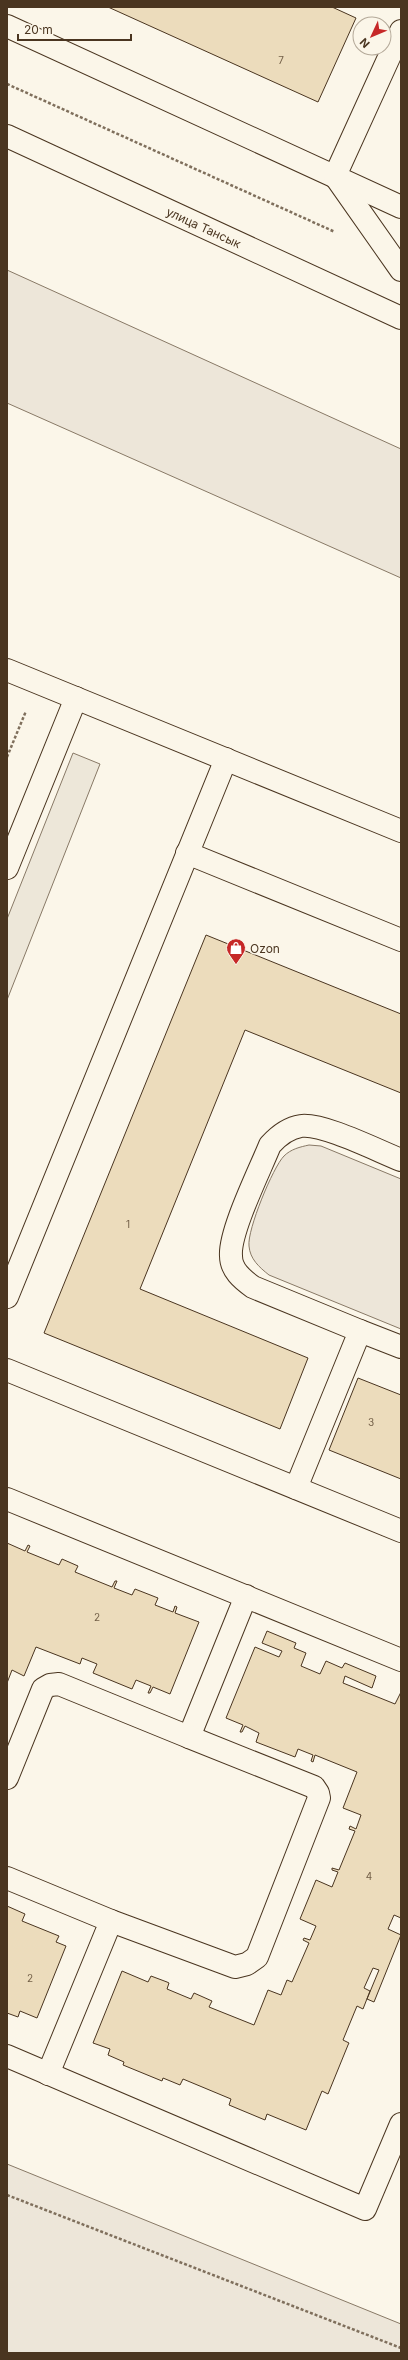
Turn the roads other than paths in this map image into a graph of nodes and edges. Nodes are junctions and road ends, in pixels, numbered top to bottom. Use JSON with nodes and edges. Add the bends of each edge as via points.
{"nodes":[{"id":1,"x":7,"y":26,"type":"edge"},
{"id":2,"x":401,"y":30,"type":"edge"},
{"id":3,"x":7,"y":136,"type":"edge"},
{"id":4,"x":335,"y":176,"type":"junction"},
{"id":5,"x":401,"y":207,"type":"edge"},
{"id":6,"x":401,"y":270,"type":"edge"},
{"id":7,"x":401,"y":318,"type":"edge"},
{"id":8,"x":7,"y":670,"type":"edge"},
{"id":9,"x":76,"y":698,"type":"junction"},
{"id":10,"x":226,"y":759,"type":"junction"},
{"id":11,"x":401,"y":831,"type":"edge"},
{"id":12,"x":187,"y":853,"type":"junction"},
{"id":13,"x":7,"y":868,"type":"edge"},
{"id":14,"x":401,"y":940,"type":"edge"},
{"id":15,"x":401,"y":1160,"type":"edge"},
{"id":16,"x":7,"y":1297,"type":"edge"},
{"id":17,"x":360,"y":1331,"type":"junction"},
{"id":18,"x":401,"y":1348,"type":"edge"},
{"id":19,"x":7,"y":1370,"type":"edge"},
{"id":20,"x":296,"y":1488,"type":"junction"},
{"id":21,"x":7,"y":1499,"type":"edge"},
{"id":22,"x":401,"y":1531,"type":"edge"},
{"id":23,"x":246,"y":1596,"type":"junction"},
{"id":24,"x":401,"y":1660,"type":"edge"},
{"id":25,"x":189,"y":1737,"type":"junction"},
{"id":26,"x":7,"y":1778,"type":"edge"},
{"id":27,"x":7,"y":1878,"type":"edge"},
{"id":28,"x":111,"y":1921,"type":"junction"},
{"id":29,"x":7,"y":2056,"type":"edge"},
{"id":30,"x":48,"y":2074,"type":"junction"},
{"id":31,"x":401,"y":2124,"type":"edge"}],
"edges":[{"from":1,"to":4,"type":"street"},
{"from":2,"to":4,"type":"street"},
{"from":3,"to":7,"type":"street","name":"улица Тансык"},
{"from":4,"to":5,"type":"street"},
{"from":4,"to":6,"type":"street"},
{"from":8,"to":9,"type":"street"},
{"from":9,"to":10,"type":"street"},
{"from":9,"to":13,"type":"street"},
{"from":10,"to":11,"type":"street"},
{"from":10,"to":12,"type":"street"},
{"from":12,"to":14,"type":"street"},
{"from":12,"to":16,"type":"street"},
{"from":15,"to":17,"type":"street","via":[[318,1127],[302,1126],[290,1129],[278,1136],[270,1145],[232,1239],[231,1256],[234,1269],[241,1279],[253,1287]]},
{"from":17,"to":18,"type":"street"},
{"from":17,"to":20,"type":"street"},
{"from":19,"to":20,"type":"street"},
{"from":20,"to":22,"type":"street"},
{"from":21,"to":23,"type":"street"},
{"from":23,"to":24,"type":"street"},
{"from":23,"to":25,"type":"street"},
{"from":25,"to":26,"type":"street","via":[[59,1684],[50,1685],[42,1689]]},
{"from":25,"to":28,"type":"street","via":[[314,1788],[318,1793],[319,1798],[257,1957],[247,1964],[235,1967]]},
{"from":27,"to":28,"type":"street"},
{"from":28,"to":30,"type":"street"},
{"from":29,"to":30,"type":"street"},
{"from":30,"to":31,"type":"street","via":[[365,2209]]}]}
